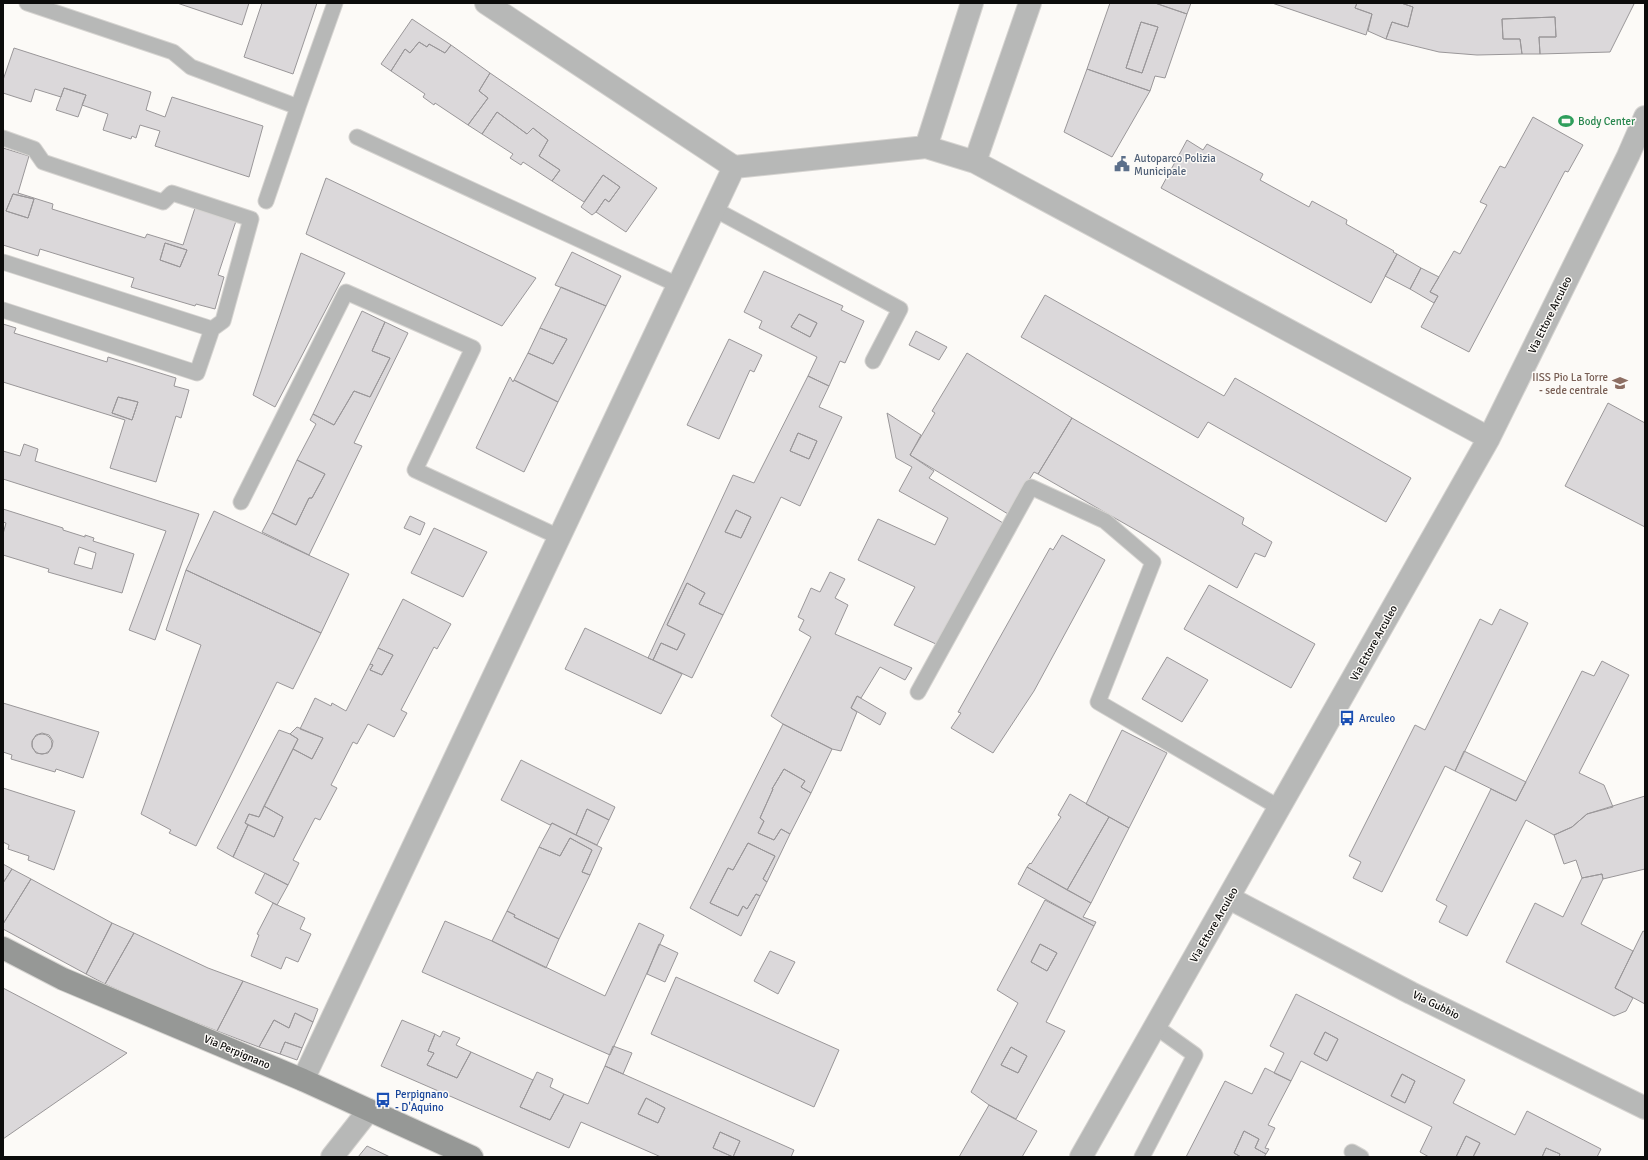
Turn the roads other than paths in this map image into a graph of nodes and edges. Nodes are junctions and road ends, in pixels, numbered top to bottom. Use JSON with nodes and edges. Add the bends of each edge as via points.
{"nodes":[{"id":1,"x":27,"y":3,"type":"edge"},
{"id":2,"x":335,"y":3,"type":"edge"},
{"id":3,"x":486,"y":3,"type":"edge"},
{"id":4,"x":972,"y":3,"type":"edge"},
{"id":5,"x":1030,"y":3,"type":"edge"},
{"id":6,"x":298,"y":107,"type":"junction"},
{"id":7,"x":1645,"y":117,"type":"edge"},
{"id":8,"x":357,"y":137,"type":"dead end"},
{"id":9,"x":3,"y":138,"type":"edge"},
{"id":10,"x":926,"y":147,"type":"junction"},
{"id":11,"x":975,"y":162,"type":"junction"},
{"id":12,"x":734,"y":167,"type":"junction"},
{"id":13,"x":266,"y":201,"type":"dead end"},
{"id":14,"x":714,"y":209,"type":"junction"},
{"id":15,"x":3,"y":262,"type":"edge"},
{"id":16,"x":678,"y":285,"type":"junction"},
{"id":17,"x":3,"y":310,"type":"edge"},
{"id":18,"x":212,"y":329,"type":"junction"},
{"id":19,"x":873,"y":361,"type":"dead end"},
{"id":20,"x":1489,"y":438,"type":"junction"},
{"id":21,"x":241,"y":502,"type":"dead end"},
{"id":22,"x":559,"y":537,"type":"junction"},
{"id":23,"x":918,"y":692,"type":"dead end"},
{"id":24,"x":1280,"y":808,"type":"junction"},
{"id":25,"x":1229,"y":898,"type":"junction"},
{"id":26,"x":3,"y":948,"type":"edge"},
{"id":27,"x":1156,"y":1027,"type":"junction"},
{"id":28,"x":302,"y":1080,"type":"junction"},
{"id":29,"x":1645,"y":1108,"type":"edge"},
{"id":30,"x":369,"y":1110,"type":"junction"},
{"id":31,"x":332,"y":1157,"type":"edge"},
{"id":32,"x":472,"y":1157,"type":"edge"},
{"id":33,"x":1082,"y":1157,"type":"edge"},
{"id":34,"x":1142,"y":1157,"type":"edge"}],
"edges":[{"from":1,"to":6,"type":"lane","via":[[173,52],[191,67]]},
{"from":2,"to":6,"type":"lane"},
{"from":3,"to":12,"type":"street"},
{"from":4,"to":10,"type":"street"},
{"from":5,"to":11,"type":"street"},
{"from":6,"to":13,"type":"lane"},
{"from":7,"to":20,"type":"street","name":"Via Ettore Arculeo"},
{"from":8,"to":16,"type":"lane"},
{"from":9,"to":18,"type":"lane","via":[[34,149],[43,162],[163,202],[172,193],[251,219],[223,321]]},
{"from":10,"to":11,"type":"street"},
{"from":10,"to":12,"type":"street"},
{"from":11,"to":20,"type":"street"},
{"from":12,"to":14,"type":"street"},
{"from":14,"to":16,"type":"street"},
{"from":14,"to":19,"type":"lane","via":[[900,309]]},
{"from":15,"to":18,"type":"lane"},
{"from":16,"to":22,"type":"street"},
{"from":17,"to":18,"type":"lane","via":[[197,373]]},
{"from":20,"to":24,"type":"street","name":"Via Ettore Arculeo"},
{"from":21,"to":22,"type":"lane","via":[[346,292],[473,348],[415,470]]},
{"from":22,"to":28,"type":"street"},
{"from":23,"to":24,"type":"lane","via":[[1031,487],[1105,521],[1153,562],[1098,702]]},
{"from":24,"to":25,"type":"street","name":"Via Ettore Arculeo"},
{"from":25,"to":27,"type":"street","name":"Via Ettore Arculeo"},
{"from":25,"to":29,"type":"street","name":"Via Gubbio"},
{"from":26,"to":28,"type":"street","name":"Via Perpignano","via":[[63,979]]},
{"from":27,"to":33,"type":"street","name":"Via Ettore Arculeo"},
{"from":27,"to":34,"type":"lane","via":[[1195,1055]]},
{"from":28,"to":30,"type":"street","name":"Via Perpignano"},
{"from":30,"to":31,"type":"street"},
{"from":30,"to":32,"type":"street","name":"Via Perpignano"}]}
